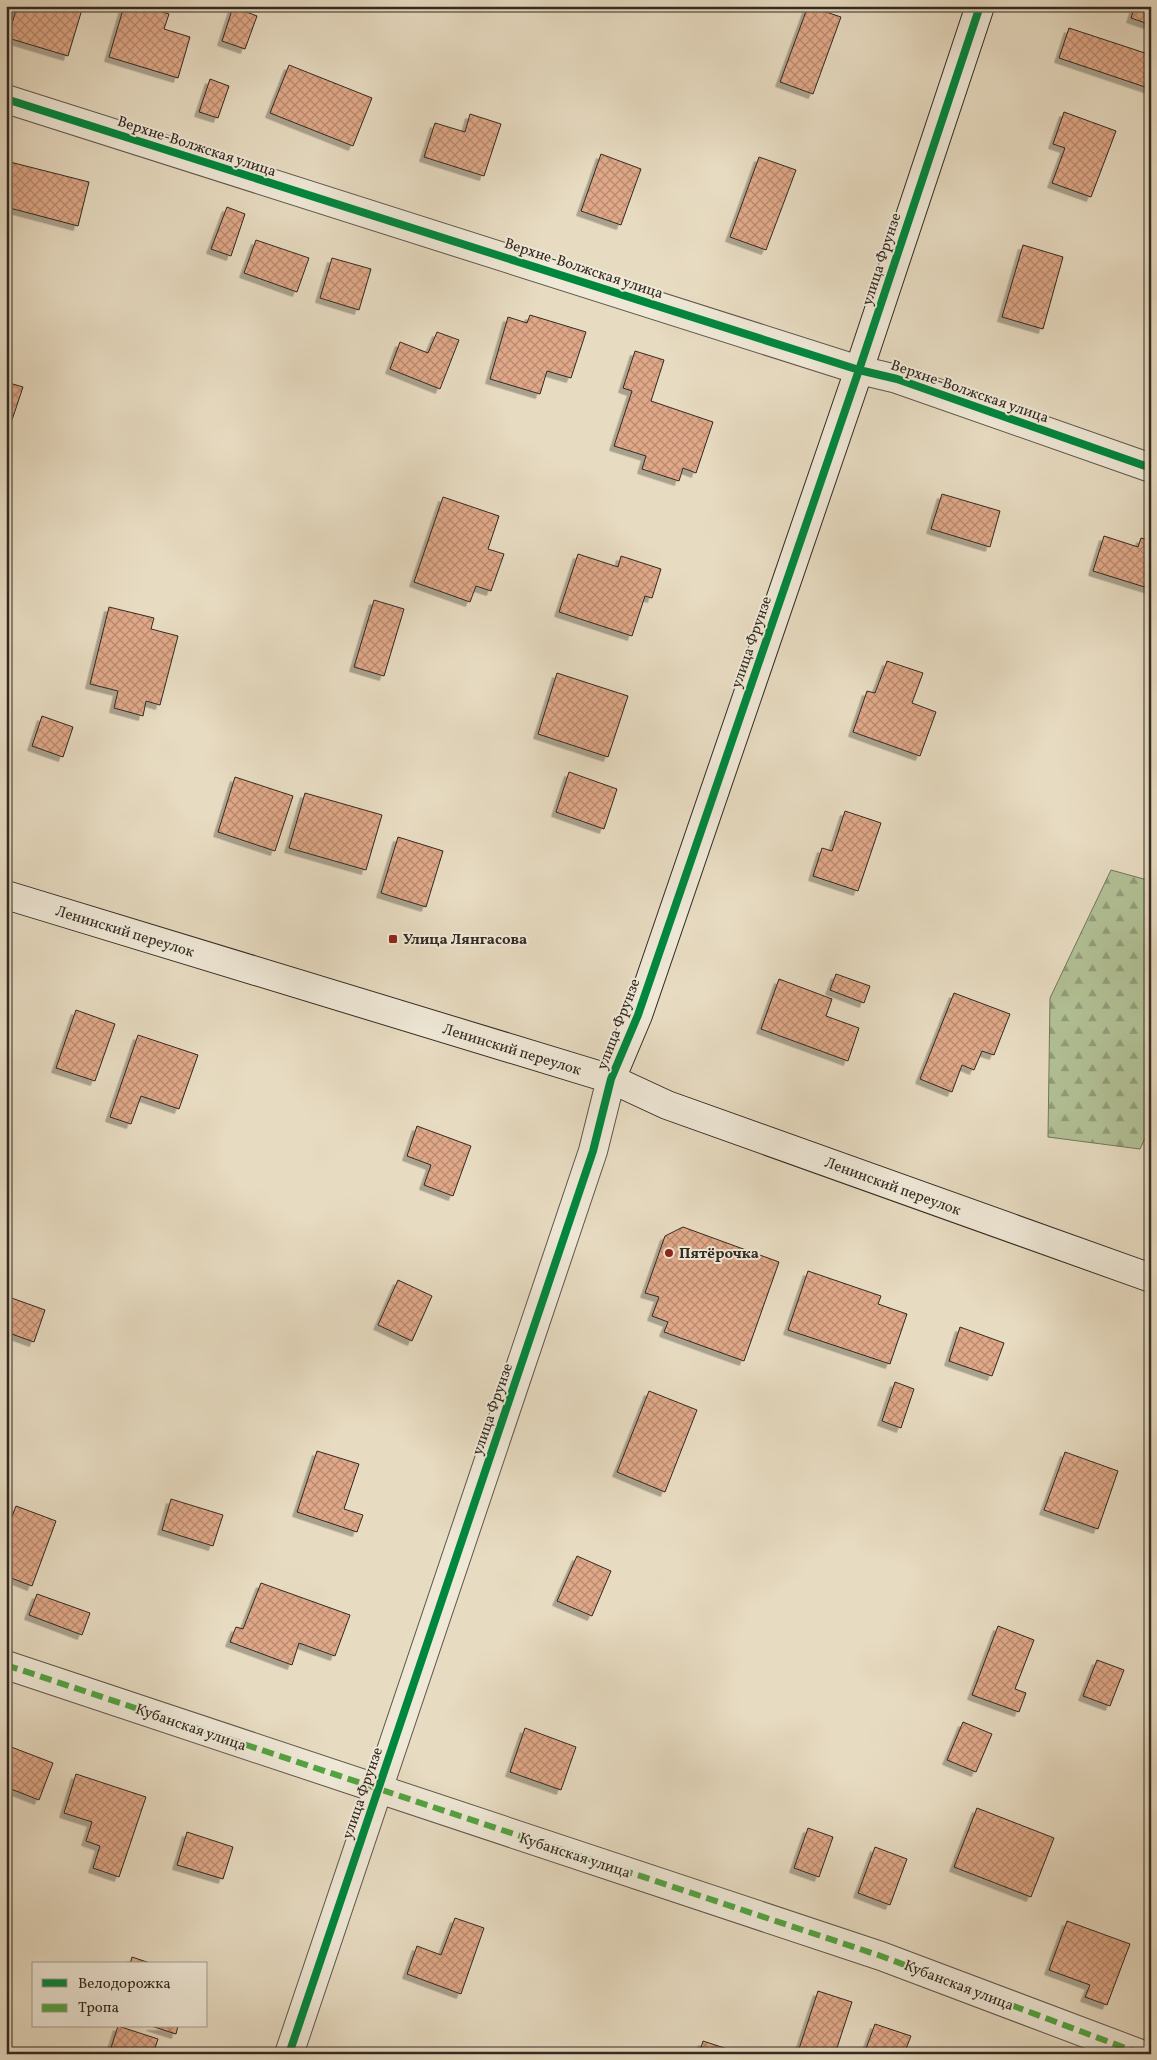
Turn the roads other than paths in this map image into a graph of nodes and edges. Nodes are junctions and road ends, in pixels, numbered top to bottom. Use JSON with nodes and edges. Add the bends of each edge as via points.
{"nodes":[{"id":1,"x":980,"y":6,"type":"edge"},
{"id":2,"x":6,"y":99,"type":"edge"},
{"id":3,"x":859,"y":370,"type":"junction"},
{"id":4,"x":1151,"y":468,"type":"edge"},
{"id":5,"x":6,"y":894,"type":"edge"},
{"id":6,"x":611,"y":1079,"type":"junction"},
{"id":7,"x":1151,"y":1278,"type":"edge"},
{"id":8,"x":6,"y":1665,"type":"edge"},
{"id":9,"x":378,"y":1790,"type":"junction"},
{"id":10,"x":289,"y":2054,"type":"edge"},
{"id":11,"x":1141,"y":2054,"type":"edge"}],
"edges":[{"from":1,"to":3,"type":"street","name":"улица Фрунзе"},
{"from":2,"to":3,"type":"street","name":"Верхне-Волжская улица"},
{"from":3,"to":4,"type":"street","name":"Верхне-Волжская улица","via":[[897,379]]},
{"from":3,"to":6,"type":"street","name":"улица Фрунзе","via":[[638,1015]]},
{"from":5,"to":6,"type":"street","name":"Ленинский переулок"},
{"from":6,"to":7,"type":"street","name":"Ленинский переулок","via":[[667,1105]]},
{"from":6,"to":9,"type":"street","name":"улица Фрунзе","via":[[593,1151]]},
{"from":8,"to":9,"type":"street","name":"Кубанская улица"},
{"from":9,"to":10,"type":"street","name":"улица Фрунзе"},
{"from":9,"to":11,"type":"street","name":"Кубанская улица","via":[[881,1956]]}]}
